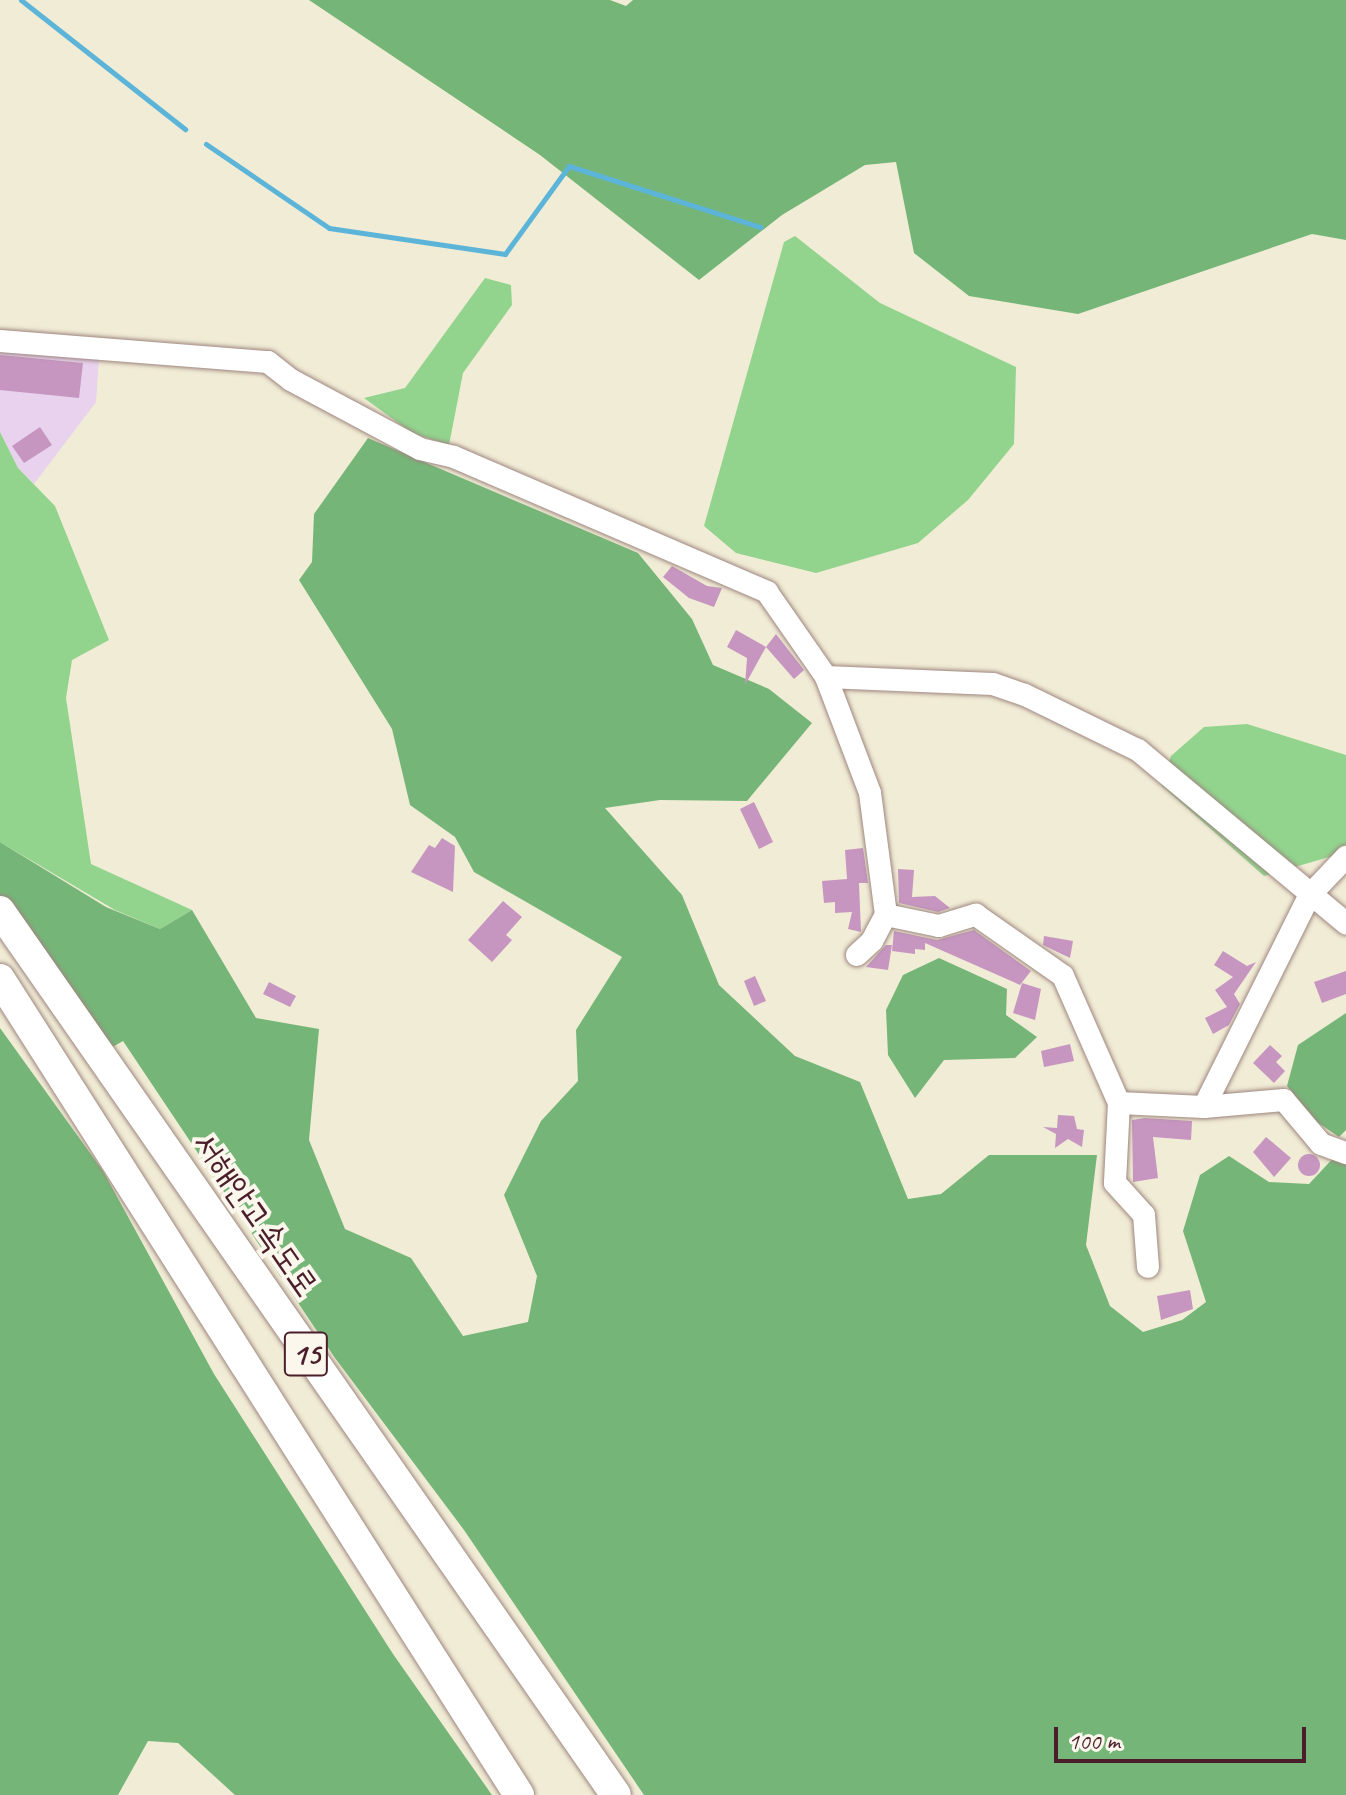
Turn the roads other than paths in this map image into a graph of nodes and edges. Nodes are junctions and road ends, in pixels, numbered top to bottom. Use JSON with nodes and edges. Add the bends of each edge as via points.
{"nodes":[{"id":1,"x":0,"y":341,"type":"edge"},
{"id":2,"x":826,"y":677,"type":"junction"},
{"id":3,"x":1346,"y":857,"type":"edge"},
{"id":4,"x":1309,"y":896,"type":"junction"},
{"id":5,"x":0,"y":911,"type":"edge"},
{"id":6,"x":886,"y":915,"type":"junction"},
{"id":7,"x":1346,"y":923,"type":"edge"},
{"id":8,"x":857,"y":955,"type":"dead end"},
{"id":9,"x":0,"y":979,"type":"edge"},
{"id":10,"x":1119,"y":1103,"type":"junction"},
{"id":11,"x":1204,"y":1107,"type":"junction"},
{"id":12,"x":1346,"y":1153,"type":"edge"},
{"id":13,"x":1148,"y":1267,"type":"dead end"},
{"id":14,"x":519,"y":1795,"type":"edge"},
{"id":15,"x":616,"y":1795,"type":"edge"}],
"edges":[{"from":1,"to":2,"type":"street","via":[[268,362],[291,380],[420,449],[454,457],[767,592]]},
{"from":2,"to":4,"type":"street","via":[[993,684],[1025,695],[1138,750]]},
{"from":2,"to":6,"type":"street","via":[[870,793]]},
{"from":3,"to":4,"type":"street"},
{"from":4,"to":7,"type":"street"},
{"from":4,"to":11,"type":"street"},
{"from":5,"to":15,"type":"highway","name":"서해안고속도로","number":"15"},
{"from":6,"to":8,"type":"street"},
{"from":6,"to":10,"type":"street","via":[[939,926],[976,915],[1063,976]]},
{"from":9,"to":14,"type":"highway","number":"15"},
{"from":10,"to":11,"type":"street"},
{"from":10,"to":13,"type":"street","via":[[1115,1183],[1144,1215]]},
{"from":11,"to":12,"type":"street","via":[[1284,1100],[1321,1144]]}]}
